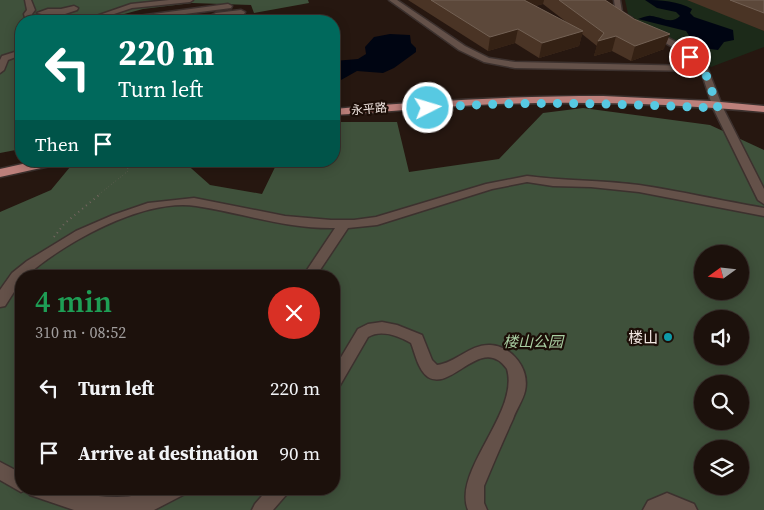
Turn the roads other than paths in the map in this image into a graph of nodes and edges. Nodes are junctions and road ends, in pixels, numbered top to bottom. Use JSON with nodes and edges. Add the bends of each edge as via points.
{"nodes":[{"id":1,"x":28,"y":0,"type":"edge"},
{"id":2,"x":190,"y":0,"type":"edge"},
{"id":3,"x":392,"y":0,"type":"edge"},
{"id":4,"x":617,"y":0,"type":"edge"},
{"id":5,"x":46,"y":2,"type":"dead end"},
{"id":6,"x":228,"y":6,"type":"dead end"},
{"id":7,"x":72,"y":9,"type":"edge"},
{"id":8,"x":240,"y":12,"type":"dead end"},
{"id":9,"x":105,"y":14,"type":"joint"},
{"id":10,"x":29,"y":15,"type":"edge"},
{"id":11,"x":56,"y":15,"type":"edge"},
{"id":12,"x":154,"y":15,"type":"edge"},
{"id":13,"x":176,"y":15,"type":"edge"},
{"id":14,"x":218,"y":15,"type":"edge"},
{"id":15,"x":15,"y":54,"type":"edge"},
{"id":16,"x":704,"y":69,"type":"junction"},
{"id":17,"x":0,"y":70,"type":"edge"},
{"id":18,"x":717,"y":106,"type":"junction"},
{"id":19,"x":764,"y":109,"type":"edge"},
{"id":20,"x":340,"y":112,"type":"edge"},
{"id":21,"x":764,"y":113,"type":"edge"},
{"id":22,"x":340,"y":116,"type":"edge"},
{"id":23,"x":15,"y":165,"type":"edge"},
{"id":24,"x":28,"y":167,"type":"edge"},
{"id":25,"x":0,"y":169,"type":"edge"},
{"id":26,"x":0,"y":173,"type":"edge"},
{"id":27,"x":764,"y":200,"type":"edge"},
{"id":28,"x":764,"y":212,"type":"edge"},
{"id":29,"x":344,"y":224,"type":"junction"},
{"id":30,"x":25,"y":270,"type":"edge"},
{"id":31,"x":313,"y":270,"type":"edge"},
{"id":32,"x":15,"y":281,"type":"edge"},
{"id":33,"x":0,"y":302,"type":"edge"},
{"id":34,"x":340,"y":372,"type":"edge"},
{"id":35,"x":0,"y":470,"type":"edge"},
{"id":36,"x":15,"y":479,"type":"edge"},
{"id":37,"x":53,"y":495,"type":"edge"},
{"id":38,"x":165,"y":495,"type":"edge"},
{"id":39,"x":275,"y":495,"type":"edge"},
{"id":40,"x":261,"y":510,"type":"edge"},
{"id":41,"x":478,"y":510,"type":"edge"},
{"id":42,"x":652,"y":510,"type":"edge"},
{"id":43,"x":688,"y":510,"type":"edge"}],
"edges":[{"from":1,"to":10,"type":"street","via":[[31,10]]},
{"from":2,"to":9,"type":"street","via":[[131,6]]},
{"from":3,"to":16,"type":"street","via":[[462,48],[487,60],[515,65]]},
{"from":4,"to":16,"type":"street","via":[[619,13],[679,47]]},
{"from":5,"to":7,"type":"street"},
{"from":6,"to":13,"type":"street"},
{"from":7,"to":11,"type":"street"},
{"from":7,"to":11,"type":"street"},
{"from":8,"to":14,"type":"street"},
{"from":9,"to":12,"type":"street","via":[[149,11]]},
{"from":15,"to":17,"type":"street","via":[[5,58]]},
{"from":16,"to":18,"type":"street"},
{"from":18,"to":19,"type":"main road","name":"永平路"},
{"from":18,"to":20,"type":"main road","name":"永平路","via":[[604,100],[466,101]]},
{"from":18,"to":21,"type":"main road","name":"永平路"},
{"from":18,"to":22,"type":"main road","name":"永平路","via":[[468,105]]},
{"from":18,"to":27,"type":"street"},
{"from":23,"to":25,"type":"main road"},
{"from":24,"to":26,"type":"main road"},
{"from":28,"to":29,"type":"street","via":[[638,188],[527,179],[490,186],[377,222]]},
{"from":29,"to":30,"type":"street","via":[[288,221],[194,202],[179,202],[130,213],[84,233],[42,256]]},
{"from":29,"to":31,"type":"street"},
{"from":32,"to":33,"type":"street"},
{"from":34,"to":41,"type":"street","via":[[363,334],[377,328],[417,339],[426,364],[433,372],[444,371],[482,351],[501,352],[511,362],[518,378],[516,391],[475,486]]},
{"from":35,"to":36,"type":"street"},
{"from":37,"to":38,"type":"street","via":[[87,507],[117,509],[144,505]]},
{"from":39,"to":40,"type":"street"},
{"from":42,"to":43,"type":"street","via":[[667,502]]}]}
